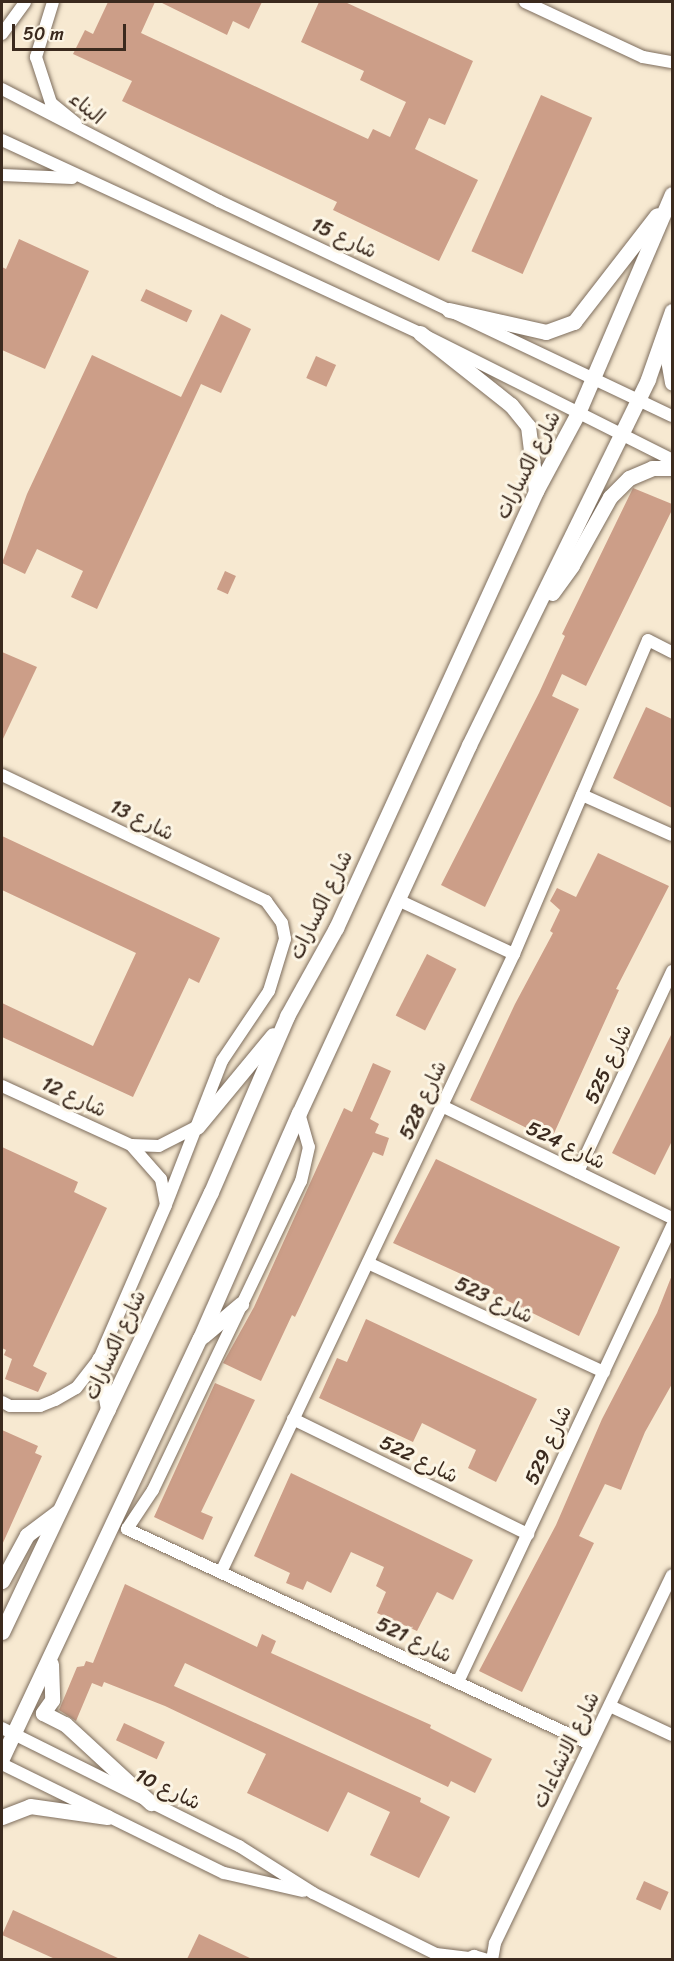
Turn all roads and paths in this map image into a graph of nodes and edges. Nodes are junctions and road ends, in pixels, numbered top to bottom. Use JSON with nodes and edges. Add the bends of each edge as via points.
{"nodes":[{"id":1,"x":25,"y":2,"type":"edge"},
{"id":2,"x":53,"y":2,"type":"edge"},
{"id":3,"x":525,"y":2,"type":"edge"},
{"id":4,"x":2,"y":34,"type":"edge"},
{"id":5,"x":672,"y":62,"type":"edge"},
{"id":6,"x":2,"y":89,"type":"edge"},
{"id":7,"x":2,"y":140,"type":"edge"},
{"id":8,"x":97,"y":141,"type":"junction"},
{"id":9,"x":2,"y":175,"type":"edge"},
{"id":10,"x":83,"y":179,"type":"junction"},
{"id":11,"x":672,"y":195,"type":"edge"},
{"id":12,"x":449,"y":310,"type":"junction"},
{"id":13,"x":672,"y":310,"type":"edge"},
{"id":14,"x":672,"y":321,"type":"edge"},
{"id":15,"x":420,"y":333,"type":"junction"},
{"id":16,"x":595,"y":377,"type":"junction"},
{"id":17,"x":672,"y":383,"type":"edge"},
{"id":18,"x":637,"y":399,"type":"junction"},
{"id":19,"x":578,"y":413,"type":"junction"},
{"id":20,"x":672,"y":416,"type":"edge"},
{"id":21,"x":621,"y":435,"type":"junction"},
{"id":22,"x":672,"y":460,"type":"edge"},
{"id":23,"x":672,"y":468,"type":"edge"},
{"id":24,"x":536,"y":491,"type":"junction"},
{"id":25,"x":528,"y":624,"type":"junction"},
{"id":26,"x":672,"y":652,"type":"edge"},
{"id":27,"x":2,"y":775,"type":"edge"},
{"id":28,"x":582,"y":795,"type":"junction"},
{"id":29,"x":672,"y":835,"type":"edge"},
{"id":30,"x":398,"y":900,"type":"junction"},
{"id":31,"x":266,"y":901,"type":"joint"},
{"id":32,"x":514,"y":954,"type":"junction"},
{"id":33,"x":672,"y":971,"type":"edge"},
{"id":34,"x":288,"y":1016,"type":"junction"},
{"id":35,"x":2,"y":1086,"type":"edge"},
{"id":36,"x":442,"y":1106,"type":"junction"},
{"id":37,"x":299,"y":1113,"type":"junction"},
{"id":38,"x":197,"y":1127,"type":"junction"},
{"id":39,"x":131,"y":1145,"type":"junction"},
{"id":40,"x":578,"y":1172,"type":"junction"},
{"id":41,"x":166,"y":1205,"type":"junction"},
{"id":42,"x":672,"y":1218,"type":"edge"},
{"id":43,"x":672,"y":1226,"type":"edge"},
{"id":44,"x":368,"y":1263,"type":"junction"},
{"id":45,"x":241,"y":1304,"type":"junction"},
{"id":46,"x":200,"y":1338,"type":"junction"},
{"id":47,"x":99,"y":1359,"type":"junction"},
{"id":48,"x":604,"y":1372,"type":"junction"},
{"id":49,"x":6,"y":1404,"type":"edge"},
{"id":50,"x":108,"y":1409,"type":"junction"},
{"id":51,"x":293,"y":1419,"type":"junction"},
{"id":52,"x":59,"y":1511,"type":"junction"},
{"id":53,"x":528,"y":1534,"type":"junction"},
{"id":54,"x":222,"y":1570,"type":"junction"},
{"id":55,"x":672,"y":1575,"type":"edge"},
{"id":56,"x":2,"y":1581,"type":"edge"},
{"id":57,"x":2,"y":1632,"type":"edge"},
{"id":58,"x":52,"y":1654,"type":"junction"},
{"id":59,"x":458,"y":1682,"type":"junction"},
{"id":60,"x":610,"y":1706,"type":"junction"},
{"id":61,"x":7,"y":1730,"type":"edge"},
{"id":62,"x":672,"y":1735,"type":"edge"},
{"id":63,"x":590,"y":1744,"type":"junction"},
{"id":64,"x":2,"y":1758,"type":"edge"},
{"id":65,"x":2,"y":1764,"type":"edge"},
{"id":66,"x":151,"y":1803,"type":"junction"},
{"id":67,"x":2,"y":1817,"type":"edge"},
{"id":68,"x":106,"y":1817,"type":"junction"},
{"id":69,"x":313,"y":1893,"type":"junction"},
{"id":70,"x":438,"y":1957,"type":"edge"},
{"id":71,"x":465,"y":1958,"type":"edge"},
{"id":72,"x":487,"y":1958,"type":"edge"}],
"edges":[{"from":1,"to":4,"type":"street"},
{"from":2,"to":8,"type":"street","name":"البناء","via":[[36,57],[51,103]]},
{"from":3,"to":5,"type":"street","via":[[643,57]]},
{"from":6,"to":8,"type":"street","name":"شارع 15"},
{"from":7,"to":10,"type":"street"},
{"from":8,"to":12,"type":"street","name":"شارع 15"},
{"from":9,"to":10,"type":"street"},
{"from":10,"to":15,"type":"street"},
{"from":11,"to":12,"type":"street","via":[[574,322],[546,332]]},
{"from":11,"to":16,"type":"street","name":"شارع الكسارات"},
{"from":12,"to":16,"type":"street","name":"شارع 15"},
{"from":13,"to":18,"type":"street"},
{"from":14,"to":17,"type":"street","via":[[667,354]]},
{"from":15,"to":19,"type":"street"},
{"from":15,"to":24,"type":"street","via":[[511,405],[528,426]]},
{"from":16,"to":18,"type":"street","name":"شارع 15"},
{"from":16,"to":19,"type":"street","name":"شارع الكسارات"},
{"from":18,"to":20,"type":"street","name":"شارع 15"},
{"from":18,"to":21,"type":"street"},
{"from":19,"to":21,"type":"street"},
{"from":19,"to":24,"type":"street","name":"شارع الكسارات"},
{"from":21,"to":22,"type":"street"},
{"from":21,"to":25,"type":"street"},
{"from":23,"to":25,"type":"street","via":[[652,468],[629,478],[610,497],[572,565]]},
{"from":24,"to":34,"type":"street","name":"شارع الكسارات","via":[[336,928]]},
{"from":25,"to":30,"type":"street"},
{"from":26,"to":28,"type":"street","name":"شارع 528","via":[[648,640]]},
{"from":27,"to":31,"type":"street","name":"شارع 13"},
{"from":28,"to":29,"type":"street"},
{"from":28,"to":32,"type":"street","name":"شارع 528"},
{"from":30,"to":32,"type":"street"},
{"from":30,"to":37,"type":"street"},
{"from":31,"to":38,"type":"street","name":"شارع الكسارات","via":[[282,923],[285,939],[269,991],[222,1061]]},
{"from":32,"to":36,"type":"street","name":"شارع 528"},
{"from":33,"to":40,"type":"street","name":"شارع 525"},
{"from":34,"to":38,"type":"street"},
{"from":34,"to":50,"type":"street","name":"شارع الكسارات","via":[[211,1192]]},
{"from":35,"to":39,"type":"street","name":"شارع 12"},
{"from":36,"to":40,"type":"street","name":"شارع 524"},
{"from":36,"to":44,"type":"street","name":"شارع 528"},
{"from":37,"to":45,"type":"street","via":[[306,1132],[308,1163]]},
{"from":37,"to":46,"type":"street"},
{"from":38,"to":39,"type":"street","name":"شارع 12","via":[[182,1138],[159,1146]]},
{"from":38,"to":41,"type":"street","name":"شارع الكسارات"},
{"from":39,"to":41,"type":"street","name":"شارع 12","via":[[161,1179]]},
{"from":40,"to":42,"type":"street","name":"شارع 524"},
{"from":41,"to":47,"type":"street","name":"شارع الكسارات"},
{"from":43,"to":48,"type":"street","name":"شارع 529"},
{"from":44,"to":48,"type":"street","name":"شارع 523"},
{"from":44,"to":51,"type":"street","name":"شارع 528"},
{"from":45,"to":46,"type":"street"},
{"from":45,"to":54,"type":"street","via":[[153,1490],[128,1529]]},
{"from":46,"to":58,"type":"street"},
{"from":47,"to":49,"type":"street","name":"شارع الكسارات","via":[[75,1388],[55,1400],[40,1406]]},
{"from":47,"to":50,"type":"street"},
{"from":48,"to":53,"type":"street","name":"شارع 529"},
{"from":50,"to":52,"type":"street","name":"شارع الكسارات"},
{"from":51,"to":53,"type":"street","name":"شارع 522"},
{"from":51,"to":54,"type":"street","name":"شارع 528"},
{"from":52,"to":56,"type":"street","via":[[27,1535]]},
{"from":52,"to":57,"type":"street","name":"شارع الكسارات"},
{"from":53,"to":59,"type":"street","name":"شارع 529"},
{"from":54,"to":59,"type":"street","name":"شارع 521"},
{"from":55,"to":60,"type":"street","name":"شارع الانشاءات"},
{"from":58,"to":61,"type":"street"},
{"from":58,"to":66,"type":"street","via":[[52,1700],[43,1713],[65,1724]]},
{"from":59,"to":63,"type":"street","name":"شارع 521"},
{"from":60,"to":62,"type":"street"},
{"from":60,"to":63,"type":"street","name":"شارع الانشاءات"},
{"from":61,"to":64,"type":"street"},
{"from":61,"to":66,"type":"street","name":"شارع 10"},
{"from":63,"to":72,"type":"street","name":"شارع الانشاءات"},
{"from":65,"to":68,"type":"street","name":"شارع 10"},
{"from":66,"to":69,"type":"street","name":"شارع 10","via":[[239,1846]]},
{"from":67,"to":68,"type":"street","via":[[30,1806]]},
{"from":68,"to":69,"type":"street","name":"شارع 10","via":[[224,1873]]},
{"from":69,"to":70,"type":"street","name":"شارع 10"},
{"from":70,"to":71,"type":"street","name":"شارع 10"},
{"from":71,"to":72,"type":"street","name":"شارع 10"}]}
